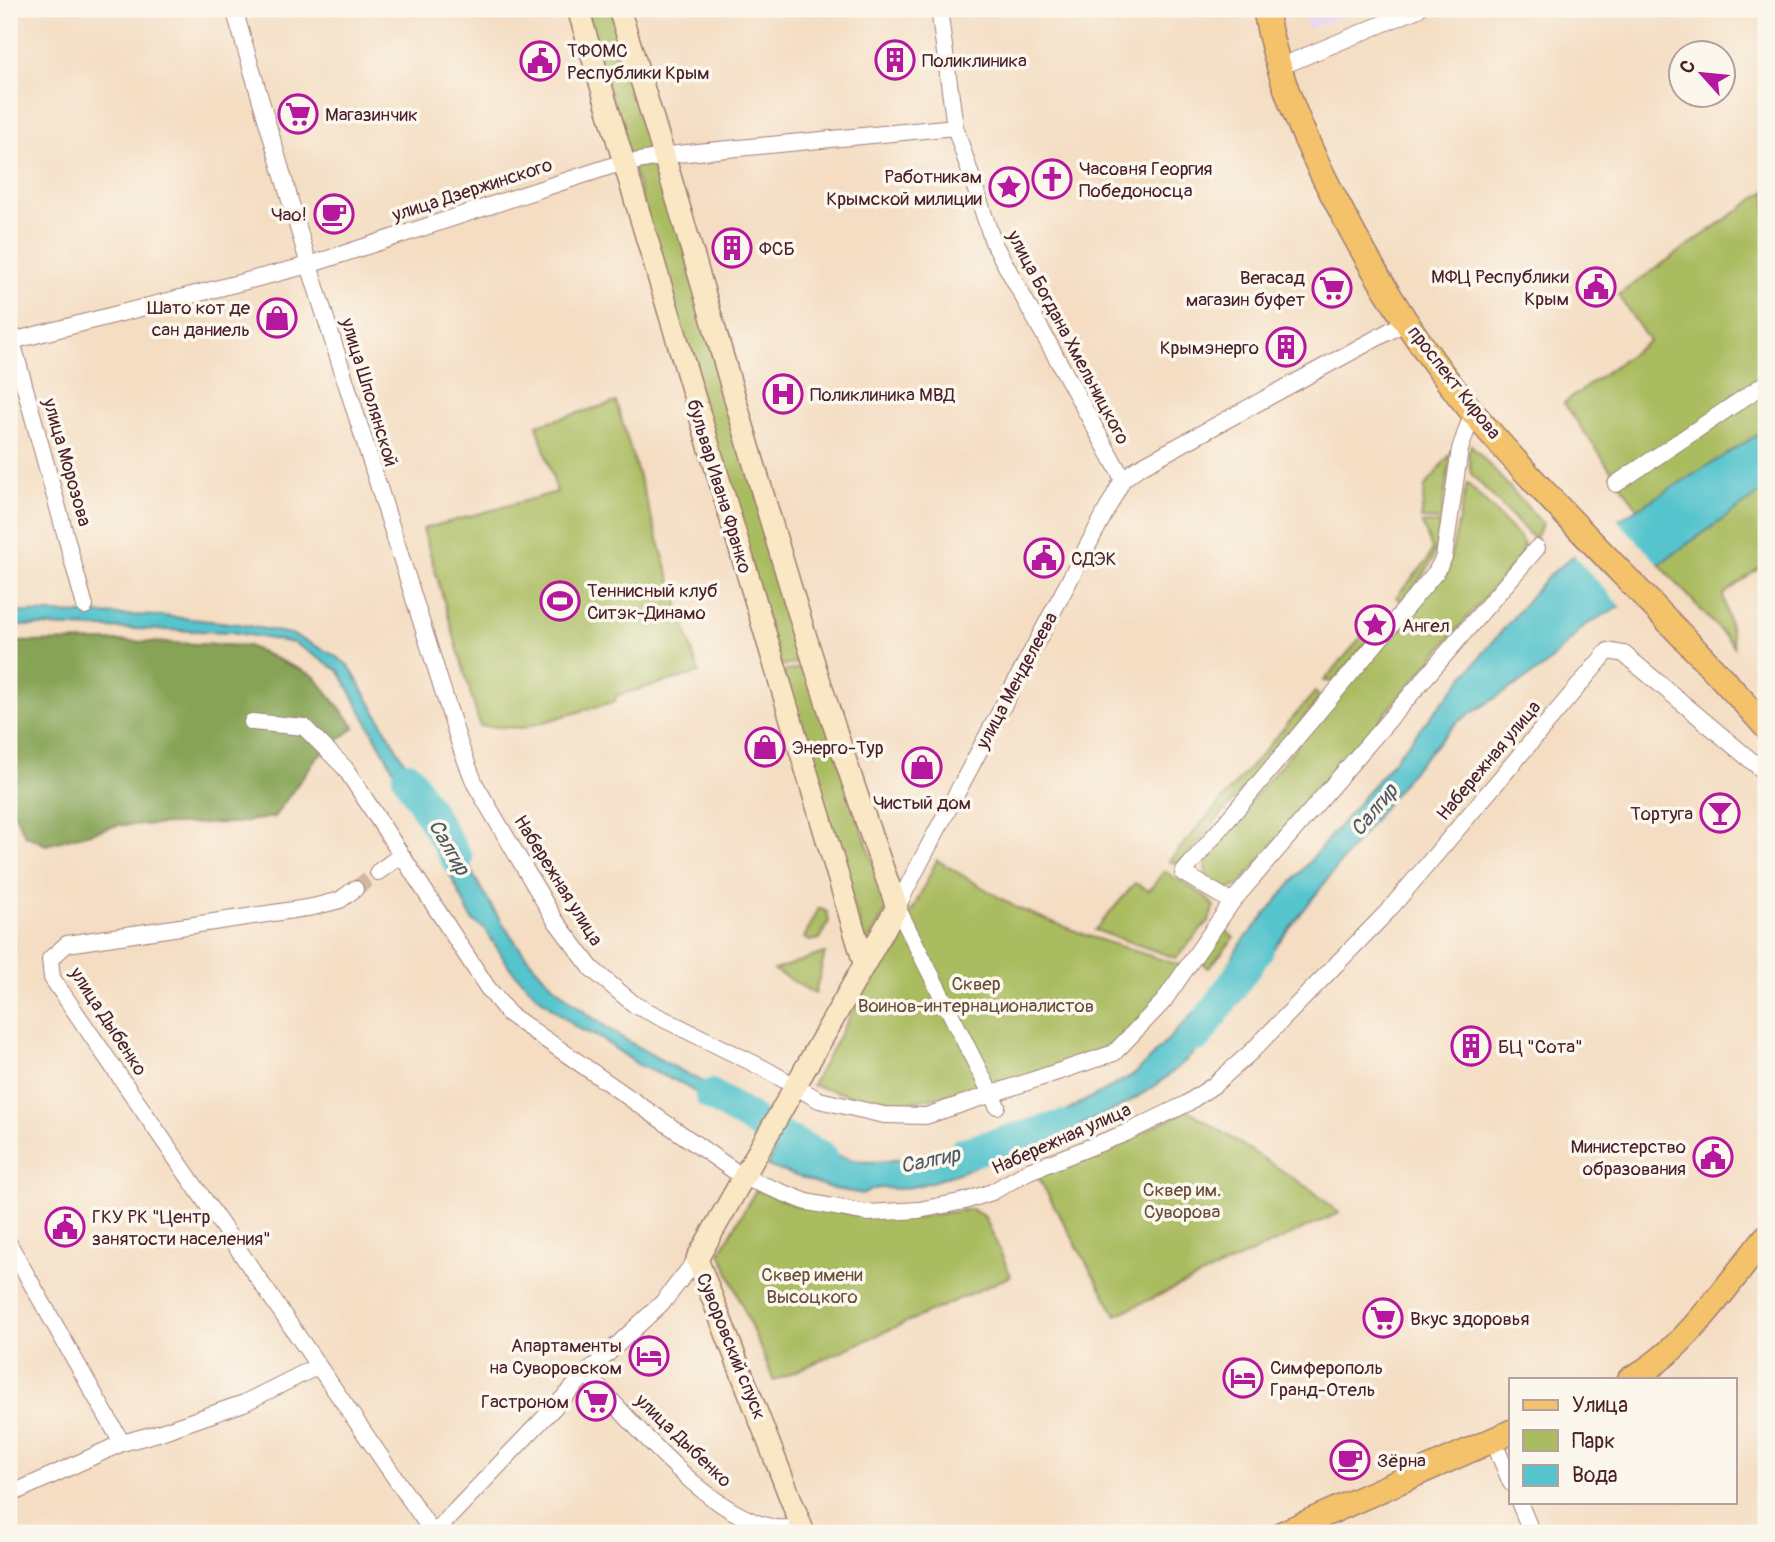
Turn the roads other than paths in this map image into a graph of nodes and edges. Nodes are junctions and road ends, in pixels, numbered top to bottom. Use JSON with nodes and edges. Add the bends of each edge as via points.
{"nodes":[{"id":1,"x":234,"y":9,"type":"edge"},
{"id":2,"x":578,"y":9,"type":"edge"},
{"id":3,"x":619,"y":9,"type":"edge"},
{"id":4,"x":939,"y":9,"type":"edge"},
{"id":5,"x":1265,"y":9,"type":"edge"},
{"id":6,"x":1417,"y":9,"type":"edge"},
{"id":7,"x":1277,"y":68,"type":"junction"},
{"id":8,"x":955,"y":127,"type":"junction"},
{"id":9,"x":666,"y":157,"type":"junction"},
{"id":10,"x":624,"y":163,"type":"junction"},
{"id":11,"x":309,"y":265,"type":"junction"},
{"id":12,"x":1408,"y":321,"type":"junction"},
{"id":13,"x":10,"y":336,"type":"edge"},
{"id":14,"x":1766,"y":383,"type":"edge"},
{"id":15,"x":1473,"y":412,"type":"junction"},
{"id":16,"x":1123,"y":479,"type":"junction"},
{"id":17,"x":1616,"y":484,"type":"dead end"},
{"id":18,"x":1536,"y":548,"type":"dead end"},
{"id":19,"x":85,"y":606,"type":"dead end"},
{"id":20,"x":252,"y":722,"type":"dead end"},
{"id":21,"x":1766,"y":727,"type":"edge"},
{"id":22,"x":1766,"y":773,"type":"edge"},
{"id":23,"x":475,"y":784,"type":"joint"},
{"id":24,"x":400,"y":856,"type":"junction"},
{"id":25,"x":378,"y":872,"type":"tunnel mouth"},
{"id":26,"x":355,"y":889,"type":"tunnel mouth"},
{"id":27,"x":1232,"y":902,"type":"junction"},
{"id":28,"x":897,"y":907,"type":"junction"},
{"id":29,"x":864,"y":963,"type":"junction"},
{"id":30,"x":793,"y":1087,"type":"junction"},
{"id":31,"x":994,"y":1101,"type":"junction"},
{"id":32,"x":746,"y":1172,"type":"junction"},
{"id":33,"x":1766,"y":1237,"type":"edge"},
{"id":34,"x":9,"y":1244,"type":"edge"},
{"id":35,"x":697,"y":1259,"type":"junction"},
{"id":36,"x":318,"y":1366,"type":"junction"},
{"id":37,"x":586,"y":1374,"type":"junction"},
{"id":38,"x":1632,"y":1378,"type":"edge"},
{"id":39,"x":1502,"y":1436,"type":"edge"},
{"id":40,"x":122,"y":1443,"type":"junction"},
{"id":41,"x":1509,"y":1473,"type":"edge"},
{"id":42,"x":9,"y":1495,"type":"edge"},
{"id":43,"x":1520,"y":1504,"type":"edge"},
{"id":44,"x":803,"y":1530,"type":"edge"},
{"id":45,"x":433,"y":1533,"type":"edge"},
{"id":46,"x":1283,"y":1533,"type":"edge"},
{"id":47,"x":1532,"y":1533,"type":"edge"}],
"edges":[{"from":1,"to":11,"type":"street","name":"улица Шполянской"},
{"from":2,"to":10,"type":"street","name":"бульвар Ивана Франко"},
{"from":3,"to":9,"type":"street","name":"бульвар Ивана Франко"},
{"from":4,"to":8,"type":"street","name":"улица Богдана Хмельницкого"},
{"from":5,"to":7,"type":"main road","name":"проспект Кирова"},
{"from":6,"to":7,"type":"street"},
{"from":7,"to":12,"type":"main road","name":"проспект Кирова","via":[[1320,171],[1357,243]]},
{"from":8,"to":9,"type":"street","name":"улица Дзержинского"},
{"from":8,"to":16,"type":"street","name":"улица Богдана Хмельницкого","via":[[998,253]]},
{"from":9,"to":10,"type":"street","name":"улица Дзержинского"},
{"from":9,"to":28,"type":"street","name":"бульвар Ивана Франко","via":[[814,662]]},
{"from":10,"to":11,"type":"street","name":"улица Дзержинского"},
{"from":10,"to":29,"type":"street","name":"бульвар Ивана Франко"},
{"from":11,"to":13,"type":"street","name":"улица Дзержинского"},
{"from":11,"to":23,"type":"street","name":"улица Шполянской","via":[[434,668]]},
{"from":12,"to":15,"type":"main road","name":"проспект Кирова"},
{"from":12,"to":16,"type":"street","name":"улица Менделеева"},
{"from":13,"to":19,"type":"street","name":"улица Морозова"},
{"from":14,"to":17,"type":"street"},
{"from":15,"to":21,"type":"main road","name":"проспект Кирова"},
{"from":15,"to":27,"type":"street","via":[[1460,449],[1444,557],[1436,572],[1183,873]]},
{"from":16,"to":28,"type":"street","name":"улица Менделеева"},
{"from":18,"to":27,"type":"street","name":"Набережная улица"},
{"from":20,"to":24,"type":"street","name":"Набережная улица","via":[[304,727],[345,768]]},
{"from":22,"to":32,"type":"street","name":"Набережная улица","via":[[1625,654],[1608,651],[1388,911],[1251,1052],[1186,1104],[1091,1149],[1029,1171],[992,1192],[919,1210],[867,1213],[838,1209],[807,1202]]},
{"from":23,"to":30,"type":"street","name":"Набережная улица","via":[[555,920],[592,969],[635,1005]]},
{"from":24,"to":25,"type":"street"},
{"from":24,"to":32,"type":"street","name":"Набережная улица","via":[[509,1014]]},
{"from":26,"to":36,"type":"street","name":"улица Дыбенко","via":[[340,900],[313,907],[67,944],[50,959],[52,978]]},
{"from":27,"to":31,"type":"street","name":"Набережная улица","via":[[1163,1002],[1114,1053]]},
{"from":28,"to":29,"type":"street","name":"улица Менделеева"},
{"from":28,"to":31,"type":"street"},
{"from":29,"to":30,"type":"street","name":"улица Менделеева"},
{"from":30,"to":31,"type":"street","name":"Набережная улица","via":[[819,1100],[906,1117]]},
{"from":30,"to":32,"type":"street","name":"улица Менделеева"},
{"from":32,"to":35,"type":"street","name":"Суворовский спуск"},
{"from":33,"to":38,"type":"main road","via":[[1686,1333]]},
{"from":34,"to":40,"type":"street"},
{"from":35,"to":37,"type":"street","name":"улица Дыбенко","via":[[663,1302]]},
{"from":35,"to":44,"type":"street","name":"Суворовский спуск"},
{"from":36,"to":40,"type":"street","via":[[213,1415]]},
{"from":36,"to":45,"type":"street","name":"улица Дыбенко"},
{"from":37,"to":44,"type":"street","name":"улица Дыбенко","via":[[707,1496],[754,1521]]},
{"from":37,"to":45,"type":"street","name":"улица Дыбенко"},
{"from":39,"to":41,"type":"street"},
{"from":39,"to":46,"type":"main road"},
{"from":40,"to":42,"type":"street"},
{"from":43,"to":47,"type":"street"}]}
